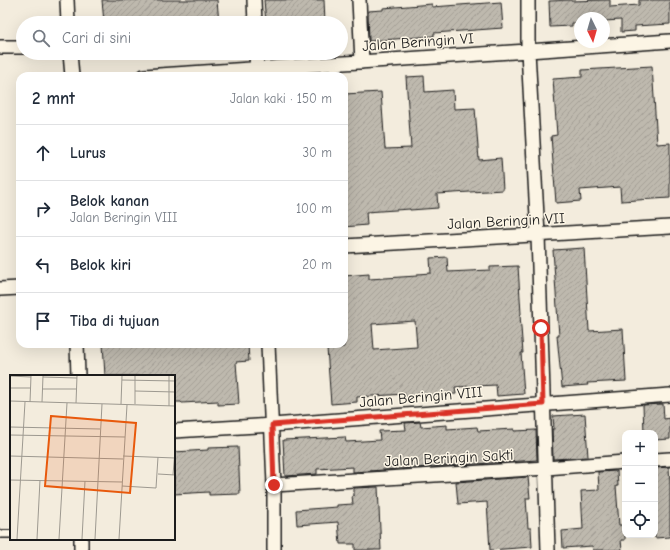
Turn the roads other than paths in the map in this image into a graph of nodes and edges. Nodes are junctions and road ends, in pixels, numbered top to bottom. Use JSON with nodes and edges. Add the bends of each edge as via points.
{"nodes":[{"id":1,"x":67,"y":0,"type":"edge"},
{"id":2,"x":254,"y":0,"type":"edge"},
{"id":3,"x":359,"y":0,"type":"edge"},
{"id":4,"x":528,"y":0,"type":"edge"},
{"id":5,"x":68,"y":16,"type":"edge"},
{"id":6,"x":255,"y":16,"type":"edge"},
{"id":7,"x":670,"y":41,"type":"edge"},
{"id":8,"x":0,"y":47,"type":"edge"},
{"id":9,"x":16,"y":47,"type":"edge"},
{"id":10,"x":528,"y":51,"type":"junction"},
{"id":11,"x":71,"y":60,"type":"edge"},
{"id":12,"x":256,"y":60,"type":"edge"},
{"id":13,"x":362,"y":62,"type":"junction"},
{"id":14,"x":72,"y":72,"type":"edge"},
{"id":15,"x":257,"y":72,"type":"edge"},
{"id":16,"x":670,"y":227,"type":"edge"},
{"id":17,"x":538,"y":235,"type":"junction"},
{"id":18,"x":348,"y":246,"type":"edge"},
{"id":19,"x":16,"y":288,"type":"edge"},
{"id":20,"x":0,"y":290,"type":"edge"},
{"id":21,"x":78,"y":348,"type":"edge"},
{"id":22,"x":268,"y":348,"type":"edge"},
{"id":23,"x":78,"y":375,"type":"edge"},
{"id":24,"x":670,"y":395,"type":"edge"},
{"id":25,"x":543,"y":404,"type":"junction"},
{"id":26,"x":272,"y":425,"type":"junction"},
{"id":27,"x":175,"y":431,"type":"edge"},
{"id":28,"x":670,"y":459,"type":"edge"},
{"id":29,"x":658,"y":460,"type":"edge"},
{"id":30,"x":622,"y":462,"type":"edge"},
{"id":31,"x":546,"y":468,"type":"junction"},
{"id":32,"x":274,"y":485,"type":"junction"},
{"id":33,"x":274,"y":550,"type":"edge"},
{"id":34,"x":548,"y":550,"type":"edge"}],
"edges":[{"from":1,"to":5,"type":"street"},
{"from":2,"to":6,"type":"street"},
{"from":3,"to":13,"type":"street"},
{"from":4,"to":10,"type":"street"},
{"from":7,"to":10,"type":"street","name":"Jalan Beringin VI"},
{"from":8,"to":9,"type":"street"},
{"from":10,"to":13,"type":"street","name":"Jalan Beringin VI"},
{"from":10,"to":17,"type":"street"},
{"from":11,"to":14,"type":"street"},
{"from":12,"to":15,"type":"street"},
{"from":13,"to":15,"type":"street","name":"Jalan Beringin VI"},
{"from":16,"to":17,"type":"street","name":"Jalan Beringin VII"},
{"from":17,"to":18,"type":"street","name":"Jalan Beringin VII"},
{"from":17,"to":25,"type":"street"},
{"from":19,"to":20,"type":"street"},
{"from":21,"to":23,"type":"street"},
{"from":22,"to":26,"type":"street"},
{"from":24,"to":25,"type":"street","name":"Jalan Beringin VIII"},
{"from":25,"to":26,"type":"street","name":"Jalan Beringin VIII"},
{"from":25,"to":31,"type":"street"},
{"from":26,"to":27,"type":"street","name":"Jalan Beringin VIII"},
{"from":26,"to":32,"type":"street"},
{"from":28,"to":29,"type":"street"},
{"from":30,"to":31,"type":"street","name":"Jalan Beringin Sakti"},
{"from":31,"to":32,"type":"street","name":"Jalan Beringin Sakti"},
{"from":31,"to":34,"type":"street"},
{"from":32,"to":33,"type":"street"}]}
